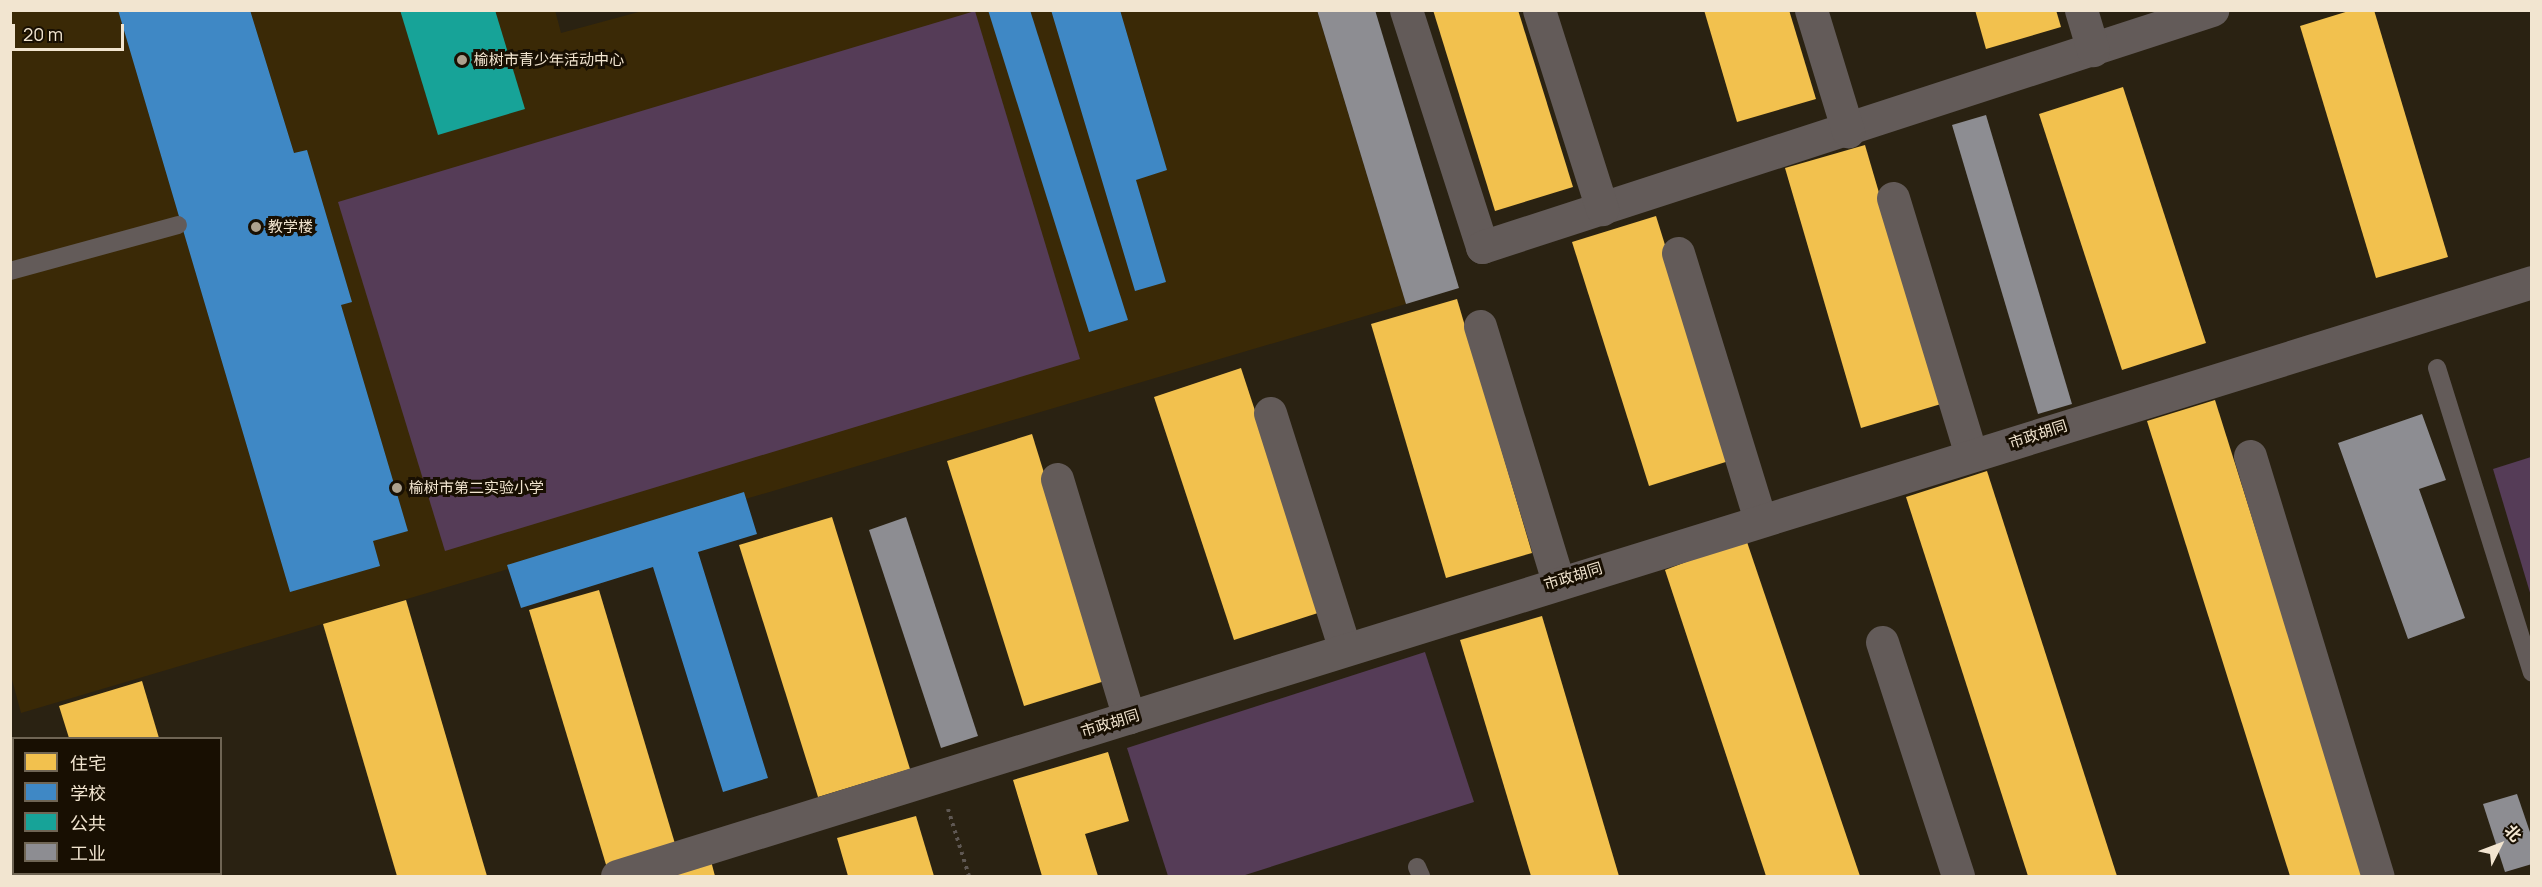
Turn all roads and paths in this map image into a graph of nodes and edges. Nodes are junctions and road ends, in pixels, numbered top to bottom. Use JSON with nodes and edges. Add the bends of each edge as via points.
{"nodes":[{"id":1,"x":1406,"y":10,"type":"edge"},
{"id":2,"x":1539,"y":10,"type":"edge"},
{"id":3,"x":1811,"y":10,"type":"edge"},
{"id":4,"x":2081,"y":10,"type":"edge"},
{"id":5,"x":2212,"y":10,"type":"edge"},
{"id":6,"x":2093,"y":50,"type":"junction"},
{"id":7,"x":1848,"y":131,"type":"junction"},
{"id":8,"x":1893,"y":198,"type":"dead end"},
{"id":9,"x":1602,"y":209,"type":"junction"},
{"id":10,"x":178,"y":225,"type":"dead end"},
{"id":11,"x":1678,"y":253,"type":"dead end"},
{"id":12,"x":10,"y":271,"type":"edge"},
{"id":13,"x":2532,"y":282,"type":"edge"},
{"id":14,"x":1480,"y":326,"type":"dead end"},
{"id":15,"x":2437,"y":368,"type":"dead end"},
{"id":16,"x":1270,"y":413,"type":"dead end"},
{"id":17,"x":1971,"y":455,"type":"junction"},
{"id":18,"x":2250,"y":456,"type":"dead end"},
{"id":19,"x":1057,"y":479,"type":"dead end"},
{"id":20,"x":1760,"y":520,"type":"junction"},
{"id":21,"x":1558,"y":581,"type":"junction"},
{"id":22,"x":1882,"y":642,"type":"dead end"},
{"id":23,"x":1345,"y":649,"type":"junction"},
{"id":24,"x":2532,"y":673,"type":"edge"},
{"id":25,"x":1129,"y":717,"type":"junction"},
{"id":26,"x":938,"y":777,"type":"junction"},
{"id":27,"x":617,"y":876,"type":"edge"},
{"id":28,"x":969,"y":876,"type":"edge"},
{"id":29,"x":1958,"y":876,"type":"edge"},
{"id":30,"x":2378,"y":876,"type":"edge"}],
"edges":[{"from":1,"to":9,"type":"street","via":[[1482,247]]},
{"from":2,"to":9,"type":"street"},
{"from":3,"to":7,"type":"street"},
{"from":4,"to":6,"type":"street"},
{"from":5,"to":6,"type":"street"},
{"from":6,"to":7,"type":"street"},
{"from":7,"to":9,"type":"street"},
{"from":8,"to":17,"type":"street"},
{"from":10,"to":12,"type":"lane"},
{"from":11,"to":20,"type":"street"},
{"from":13,"to":17,"type":"street","name":"市政胡同"},
{"from":14,"to":21,"type":"street"},
{"from":15,"to":24,"type":"lane"},
{"from":16,"to":23,"type":"street"},
{"from":17,"to":20,"type":"street","name":"市政胡同"},
{"from":18,"to":30,"type":"street"},
{"from":19,"to":25,"type":"street"},
{"from":20,"to":21,"type":"street","name":"市政胡同"},
{"from":21,"to":23,"type":"street","name":"市政胡同"},
{"from":22,"to":29,"type":"street"},
{"from":23,"to":25,"type":"street","name":"市政胡同"},
{"from":25,"to":26,"type":"street","name":"市政胡同"},
{"from":26,"to":27,"type":"street","name":"市政胡同"},
{"from":26,"to":28,"type":"path"}]}
